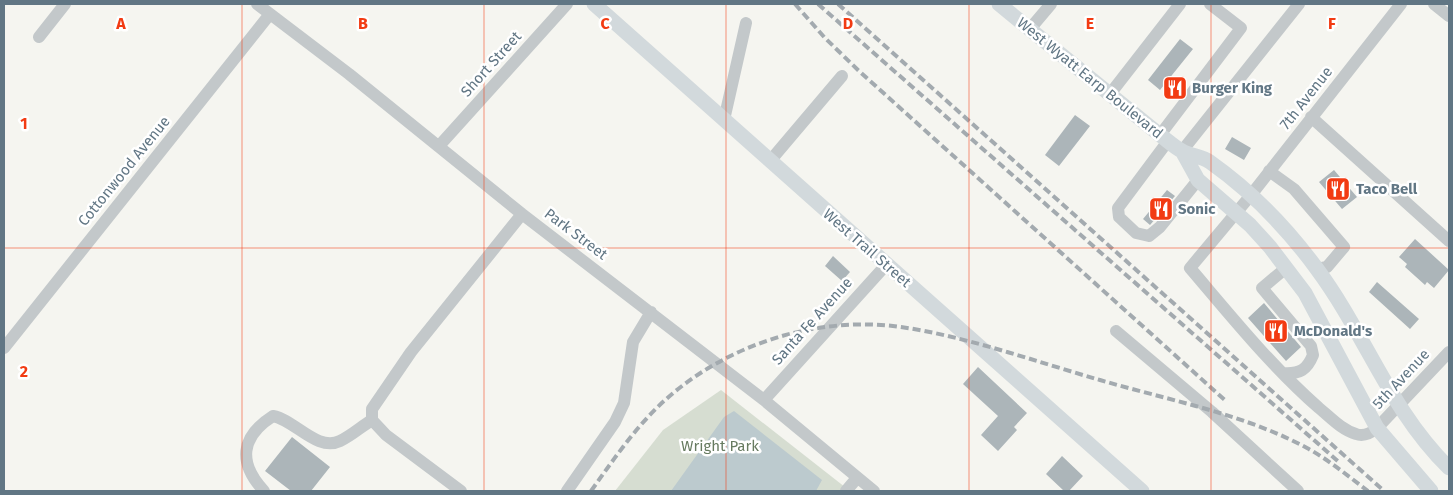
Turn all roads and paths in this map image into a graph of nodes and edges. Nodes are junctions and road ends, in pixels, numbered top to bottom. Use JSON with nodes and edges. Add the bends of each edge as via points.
{"nodes":[{"id":1,"x":65,"y":4,"type":"edge"},
{"id":2,"x":257,"y":4,"type":"edge"},
{"id":3,"x":567,"y":4,"type":"edge"},
{"id":4,"x":594,"y":4,"type":"edge"},
{"id":5,"x":999,"y":4,"type":"edge"},
{"id":6,"x":1051,"y":4,"type":"edge"},
{"id":7,"x":1180,"y":4,"type":"edge"},
{"id":8,"x":1210,"y":4,"type":"edge"},
{"id":9,"x":1299,"y":4,"type":"edge"},
{"id":10,"x":1401,"y":4,"type":"edge"},
{"id":11,"x":1434,"y":4,"type":"edge"},
{"id":12,"x":270,"y":14,"type":"junction"},
{"id":13,"x":1449,"y":16,"type":"edge"},
{"id":14,"x":746,"y":23,"type":"dead end"},
{"id":15,"x":1029,"y":30,"type":"junction"},
{"id":16,"x":39,"y":37,"type":"dead end"},
{"id":17,"x":842,"y":76,"type":"dead end"},
{"id":18,"x":1110,"y":94,"type":"junction"},
{"id":19,"x":1311,"y":117,"type":"junction"},
{"id":20,"x":724,"y":120,"type":"junction"},
{"id":21,"x":1164,"y":138,"type":"junction"},
{"id":22,"x":439,"y":146,"type":"junction"},
{"id":23,"x":1182,"y":151,"type":"junction"},
{"id":24,"x":770,"y":162,"type":"junction"},
{"id":25,"x":1269,"y":171,"type":"junction"},
{"id":26,"x":1198,"y":180,"type":"junction"},
{"id":27,"x":1252,"y":194,"type":"junction"},
{"id":28,"x":1236,"y":212,"type":"junction"},
{"id":29,"x":522,"y":214,"type":"junction"},
{"id":30,"x":1449,"y":241,"type":"edge"},
{"id":31,"x":886,"y":266,"type":"junction"},
{"id":32,"x":1286,"y":268,"type":"junction"},
{"id":33,"x":1317,"y":269,"type":"junction"},
{"id":34,"x":651,"y":312,"type":"junction"},
{"id":35,"x":1116,"y":331,"type":"dead end"},
{"id":36,"x":4,"y":348,"type":"edge"},
{"id":37,"x":1447,"y":358,"type":"edge"},
{"id":38,"x":1283,"y":373,"type":"junction"},
{"id":39,"x":764,"y":400,"type":"junction"},
{"id":40,"x":1397,"y":406,"type":"junction"},
{"id":41,"x":372,"y":420,"type":"junction"},
{"id":42,"x":1377,"y":428,"type":"junction"},
{"id":43,"x":1449,"y":468,"type":"edge"},
{"id":44,"x":858,"y":478,"type":"junction"},
{"id":45,"x":264,"y":491,"type":"edge"},
{"id":46,"x":461,"y":491,"type":"edge"},
{"id":47,"x":567,"y":491,"type":"edge"},
{"id":48,"x":846,"y":491,"type":"edge"},
{"id":49,"x":874,"y":491,"type":"edge"},
{"id":50,"x":1142,"y":491,"type":"edge"},
{"id":51,"x":1298,"y":491,"type":"edge"},
{"id":52,"x":1431,"y":491,"type":"edge"}],
"edges":[{"from":1,"to":16,"type":"street"},
{"from":2,"to":12,"type":"street","name":"Park Street"},
{"from":3,"to":22,"type":"street","name":"Short Street"},
{"from":4,"to":20,"type":"main road","name":"West Trail Street"},
{"from":5,"to":15,"type":"main road","name":"West Wyatt Earp Boulevard"},
{"from":6,"to":15,"type":"street"},
{"from":7,"to":18,"type":"street"},
{"from":8,"to":21,"type":"street","via":[[1241,28]]},
{"from":9,"to":23,"type":"street"},
{"from":10,"to":19,"type":"street","name":"7th Avenue"},
{"from":11,"to":13,"type":"street"},
{"from":12,"to":22,"type":"street","name":"Park Street"},
{"from":12,"to":36,"type":"street","name":"Cottonwood Avenue"},
{"from":14,"to":20,"type":"street"},
{"from":15,"to":18,"type":"main road","name":"West Wyatt Earp Boulevard"},
{"from":17,"to":24,"type":"street"},
{"from":18,"to":21,"type":"main road","name":"West Wyatt Earp Boulevard"},
{"from":19,"to":25,"type":"street","name":"7th Avenue"},
{"from":19,"to":30,"type":"street"},
{"from":20,"to":24,"type":"main road","name":"West Trail Street"},
{"from":21,"to":23,"type":"main road","name":"West Wyatt Earp Boulevard"},
{"from":21,"to":26,"type":"street","via":[[1118,208],[1119,217],[1136,233],[1149,236]]},
{"from":22,"to":29,"type":"street","name":"Park Street"},
{"from":23,"to":26,"type":"main road","name":"West Wyatt Earp Boulevard"},
{"from":23,"to":27,"type":"main road","name":"West Wyatt Earp Boulevard","via":[[1208,160]]},
{"from":24,"to":31,"type":"main road","name":"West Trail Street"},
{"from":25,"to":27,"type":"street","name":"7th Avenue"},
{"from":25,"to":33,"type":"street","via":[[1294,188],[1344,247],[1327,267]]},
{"from":26,"to":28,"type":"main road","name":"West Wyatt Earp Boulevard"},
{"from":27,"to":28,"type":"street","name":"7th Avenue"},
{"from":27,"to":33,"type":"main road","name":"West Wyatt Earp Boulevard"},
{"from":28,"to":32,"type":"main road","name":"West Wyatt Earp Boulevard"},
{"from":28,"to":38,"type":"street","name":"7th Avenue","via":[[1190,268]]},
{"from":29,"to":34,"type":"street","name":"Park Street"},
{"from":29,"to":41,"type":"street","via":[[411,352],[372,409]]},
{"from":31,"to":39,"type":"street","name":"Santa Fe Avenue"},
{"from":31,"to":50,"type":"main road","name":"West Trail Street","via":[[982,347]]},
{"from":32,"to":38,"type":"street","via":[[1262,288],[1311,346],[1313,355],[1304,370],[1296,374]]},
{"from":32,"to":42,"type":"main road","name":"West Wyatt Earp Boulevard","via":[[1305,293]]},
{"from":33,"to":40,"type":"main road","name":"West Wyatt Earp Boulevard","via":[[1354,326]]},
{"from":34,"to":39,"type":"street","name":"Park Street"},
{"from":34,"to":47,"type":"street","via":[[633,342],[624,403],[618,416]]},
{"from":35,"to":51,"type":"street","via":[[1212,412]]},
{"from":37,"to":40,"type":"street","name":"5th Avenue"},
{"from":38,"to":42,"type":"street","via":[[1300,392],[1343,428],[1358,435],[1368,434]]},
{"from":39,"to":44,"type":"street","name":"Park Street"},
{"from":40,"to":42,"type":"street","name":"5th Avenue"},
{"from":40,"to":43,"type":"main road","name":"West Wyatt Earp Boulevard"},
{"from":41,"to":45,"type":"street","via":[[339,442],[331,443],[321,442],[282,418],[273,416],[263,422],[253,435],[245,455],[247,469]]},
{"from":41,"to":46,"type":"street","via":[[386,435]]},
{"from":42,"to":52,"type":"main road"},
{"from":44,"to":48,"type":"street"},
{"from":44,"to":49,"type":"street","name":"Park Street"}]}
